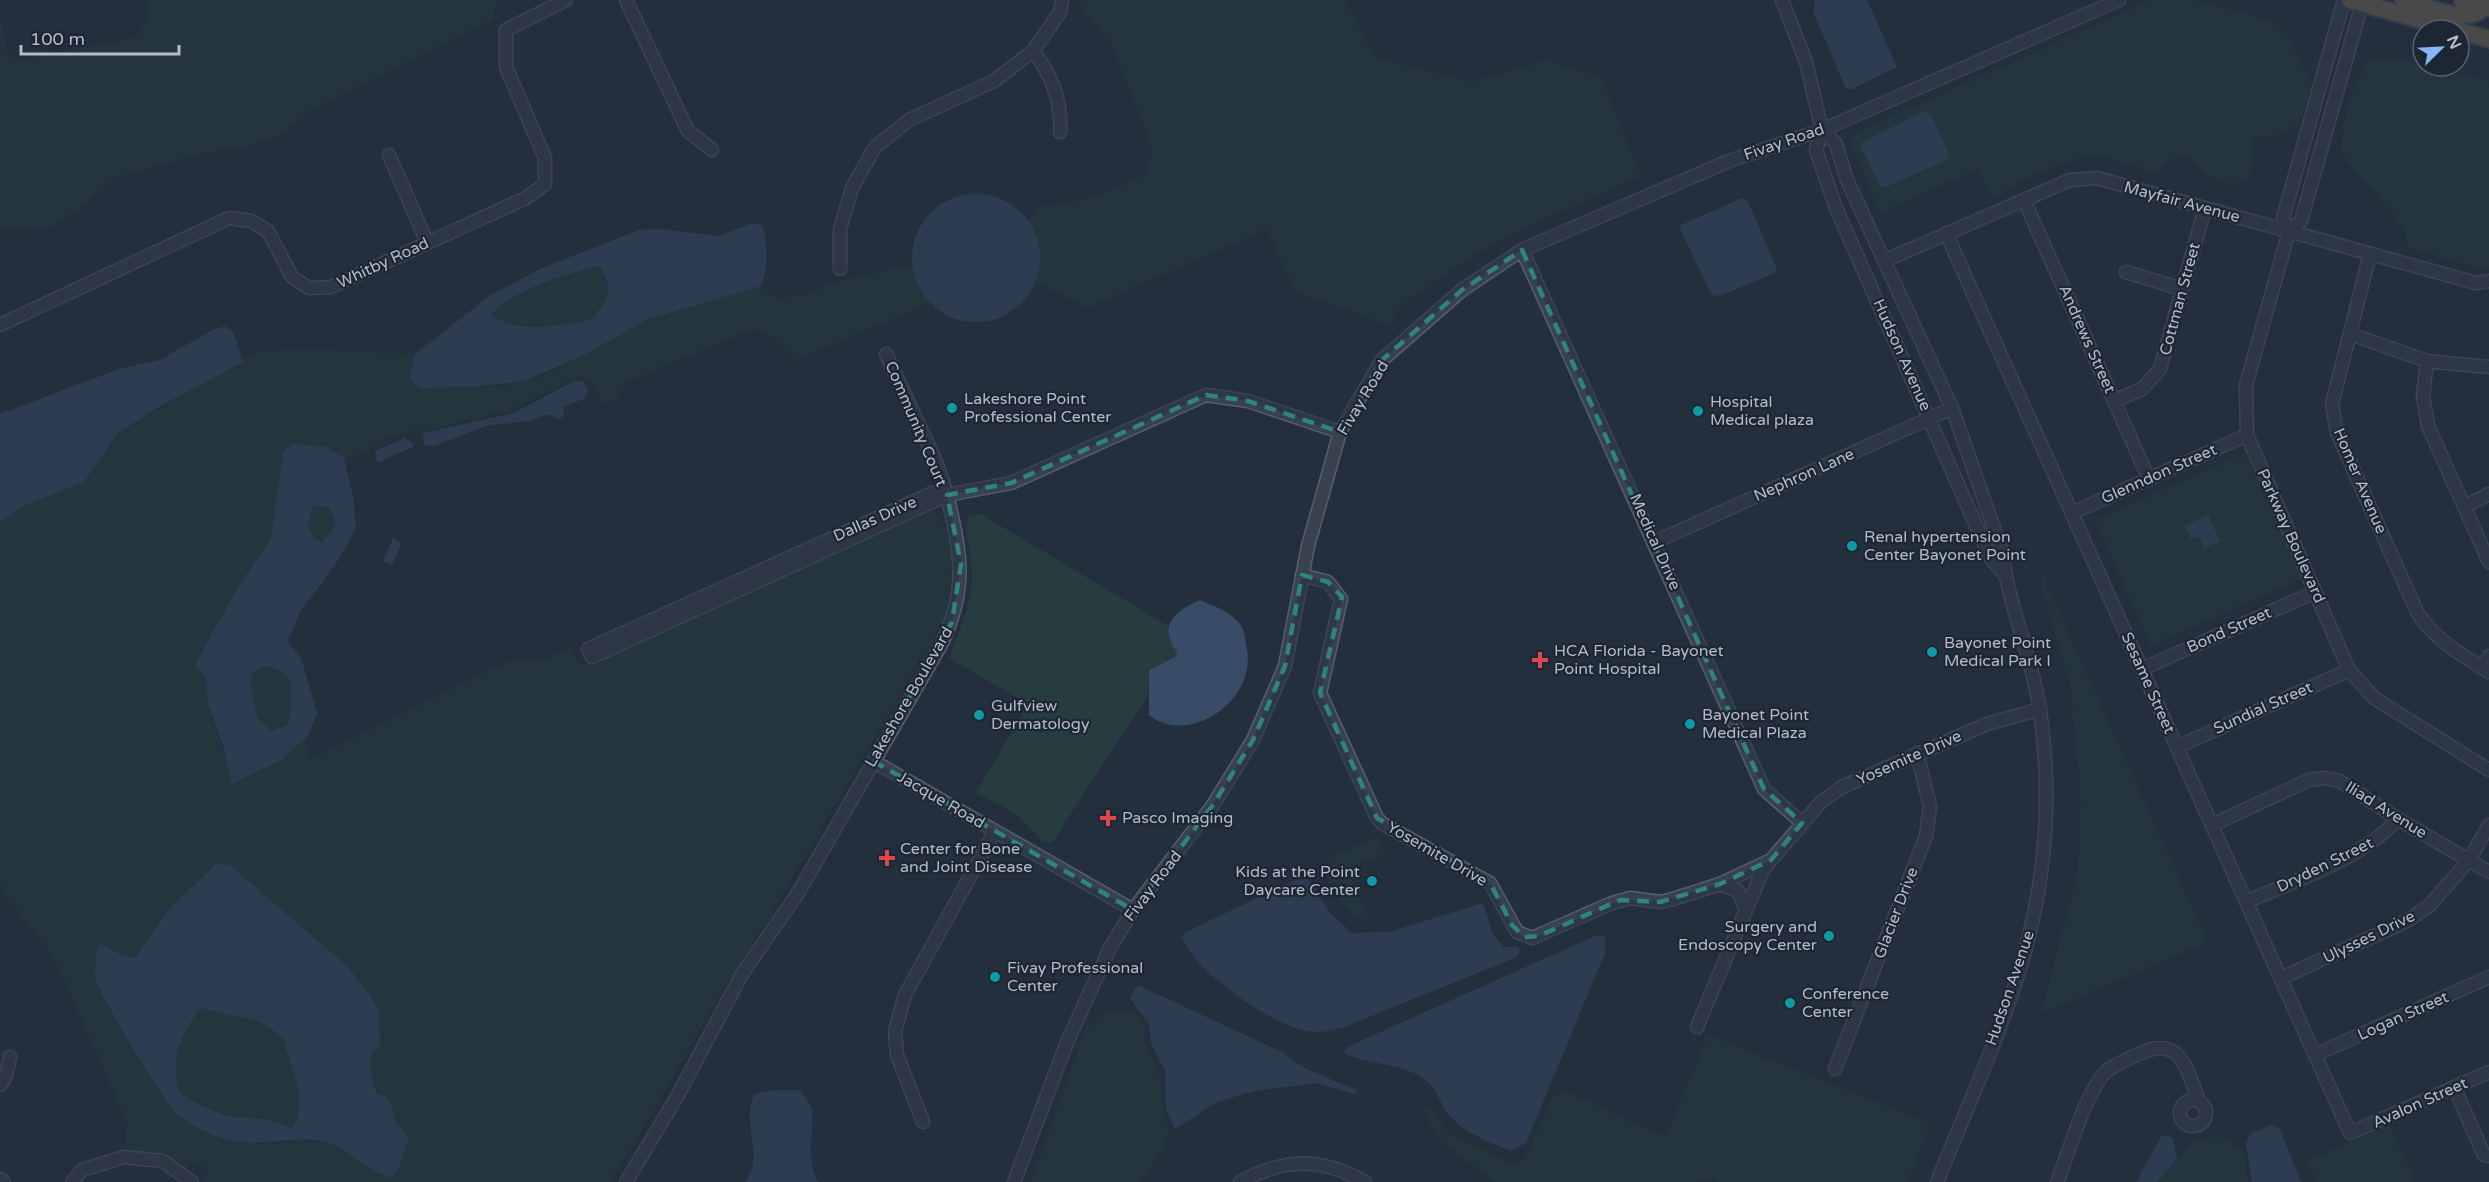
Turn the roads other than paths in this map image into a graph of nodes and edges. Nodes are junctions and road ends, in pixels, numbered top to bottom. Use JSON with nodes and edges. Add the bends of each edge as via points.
{"nodes":[{"id":1,"x":566,"y":0,"type":"edge"},
{"id":2,"x":626,"y":0,"type":"edge"},
{"id":3,"x":1062,"y":0,"type":"edge"},
{"id":4,"x":1782,"y":0,"type":"edge"},
{"id":5,"x":2119,"y":0,"type":"edge"},
{"id":6,"x":2344,"y":0,"type":"edge"},
{"id":7,"x":2403,"y":0,"type":"edge"},
{"id":8,"x":2462,"y":0,"type":"edge"},
{"id":9,"x":2356,"y":2,"type":"edge"},
{"id":10,"x":2486,"y":5,"type":"edge"},
{"id":11,"x":2414,"y":18,"type":"edge"},
{"id":12,"x":2471,"y":34,"type":"edge"},
{"id":13,"x":2489,"y":39,"type":"edge"},
{"id":14,"x":1033,"y":51,"type":"junction"},
{"id":15,"x":1822,"y":130,"type":"junction"},
{"id":16,"x":1060,"y":132,"type":"dead end"},
{"id":17,"x":711,"y":150,"type":"dead end"},
{"id":18,"x":389,"y":155,"type":"dead end"},
{"id":19,"x":2024,"y":200,"type":"junction"},
{"id":20,"x":2205,"y":208,"type":"junction"},
{"id":21,"x":2289,"y":231,"type":"junction"},
{"id":22,"x":1946,"y":234,"type":"junction"},
{"id":23,"x":427,"y":242,"type":"junction"},
{"id":24,"x":1522,"y":250,"type":"junction"},
{"id":25,"x":2370,"y":254,"type":"junction"},
{"id":26,"x":1884,"y":261,"type":"junction"},
{"id":27,"x":840,"y":269,"type":"dead end"},
{"id":28,"x":2126,"y":272,"type":"dead end"},
{"id":29,"x":2489,"y":281,"type":"edge"},
{"id":30,"x":2182,"y":290,"type":"junction"},
{"id":31,"x":0,"y":325,"type":"edge"},
{"id":32,"x":2350,"y":334,"type":"junction"},
{"id":33,"x":886,"y":354,"type":"dead end"},
{"id":34,"x":2427,"y":361,"type":"junction"},
{"id":35,"x":2489,"y":367,"type":"edge"},
{"id":36,"x":2114,"y":401,"type":"junction"},
{"id":37,"x":1952,"y":408,"type":"junction"},
{"id":38,"x":1930,"y":418,"type":"junction"},
{"id":39,"x":1340,"y":432,"type":"junction"},
{"id":40,"x":2247,"y":435,"type":"junction"},
{"id":41,"x":2149,"y":479,"type":"junction"},
{"id":42,"x":2489,"y":494,"type":"edge"},
{"id":43,"x":946,"y":495,"type":"junction"},
{"id":44,"x":2464,"y":507,"type":"junction"},
{"id":45,"x":2072,"y":513,"type":"junction"},
{"id":46,"x":1655,"y":542,"type":"junction"},
{"id":47,"x":2489,"y":562,"type":"edge"},
{"id":48,"x":1302,"y":575,"type":"junction"},
{"id":49,"x":2005,"y":575,"type":"junction"},
{"id":50,"x":2315,"y":592,"type":"junction"},
{"id":51,"x":2489,"y":656,"type":"edge"},
{"id":52,"x":2142,"y":669,"type":"junction"},
{"id":53,"x":2349,"y":669,"type":"junction"},
{"id":54,"x":2486,"y":670,"type":"edge"},
{"id":55,"x":2040,"y":709,"type":"junction"},
{"id":56,"x":2177,"y":747,"type":"junction"},
{"id":57,"x":1917,"y":753,"type":"junction"},
{"id":58,"x":873,"y":761,"type":"junction"},
{"id":59,"x":2489,"y":770,"type":"edge"},
{"id":60,"x":2398,"y":819,"type":"junction"},
{"id":61,"x":1802,"y":823,"type":"junction"},
{"id":62,"x":2212,"y":825,"type":"junction"},
{"id":63,"x":2489,"y":825,"type":"edge"},
{"id":64,"x":995,"y":831,"type":"junction"},
{"id":65,"x":1771,"y":860,"type":"junction"},
{"id":66,"x":2469,"y":860,"type":"junction"},
{"id":67,"x":2489,"y":872,"type":"edge"},
{"id":68,"x":1720,"y":884,"type":"junction"},
{"id":69,"x":2246,"y":902,"type":"junction"},
{"id":70,"x":1133,"y":910,"type":"junction"},
{"id":71,"x":1746,"y":910,"type":"junction"},
{"id":72,"x":2489,"y":977,"type":"edge"},
{"id":73,"x":2281,"y":978,"type":"junction"},
{"id":74,"x":1696,"y":1027,"type":"dead end"},
{"id":75,"x":2315,"y":1055,"type":"junction"},
{"id":76,"x":10,"y":1057,"type":"dead end"},
{"id":77,"x":1835,"y":1069,"type":"dead end"},
{"id":78,"x":2489,"y":1072,"type":"edge"},
{"id":79,"x":0,"y":1085,"type":"edge"},
{"id":80,"x":2454,"y":1087,"type":"junction"},
{"id":81,"x":2199,"y":1101,"type":"dead end"},
{"id":82,"x":923,"y":1122,"type":"dead end"},
{"id":83,"x":2350,"y":1133,"type":"joint"},
{"id":84,"x":2487,"y":1155,"type":"edge"},
{"id":85,"x":0,"y":1179,"type":"edge"},
{"id":86,"x":4,"y":1182,"type":"edge"},
{"id":87,"x":72,"y":1182,"type":"edge"},
{"id":88,"x":192,"y":1182,"type":"edge"},
{"id":89,"x":626,"y":1182,"type":"edge"},
{"id":90,"x":1014,"y":1182,"type":"edge"},
{"id":91,"x":1240,"y":1182,"type":"edge"},
{"id":92,"x":1365,"y":1182,"type":"edge"},
{"id":93,"x":1937,"y":1182,"type":"edge"},
{"id":94,"x":2057,"y":1182,"type":"edge"}],
"edges":[{"from":1,"to":23,"type":"street","name":"Whitby Road","via":[[506,30],[507,67],[545,158],[545,184],[526,198]]},
{"from":2,"to":17,"type":"street","via":[[688,130]]},
{"from":3,"to":14,"type":"street","via":[[1060,12]]},
{"from":4,"to":15,"type":"street","name":"Hudson Avenue","via":[[1806,62]]},
{"from":5,"to":15,"type":"street","name":"Fivay Road"},
{"from":6,"to":21,"type":"street","name":"Parkway Boulevard","via":[[2283,218]]},
{"from":7,"to":10,"type":"highway","via":[[2468,16]]},
{"from":8,"to":10,"type":"highway"},
{"from":9,"to":11,"type":"highway"},
{"from":9,"to":21,"type":"street","name":"Parkway Boulevard","via":[[2301,221]]},
{"from":12,"to":13,"type":"highway"},
{"from":14,"to":16,"type":"street","via":[[1045,66],[1060,105]]},
{"from":14,"to":27,"type":"street","via":[[994,81],[909,120],[875,147],[852,188],[840,229]]},
{"from":15,"to":24,"type":"street","name":"Fivay Road","via":[[1729,160]]},
{"from":15,"to":26,"type":"street","name":"Hudson Avenue","via":[[1836,144],[1847,180]]},
{"from":15,"to":38,"type":"street","name":"Hudson Avenue","via":[[1816,150],[1823,175]]},
{"from":18,"to":23,"type":"street"},
{"from":19,"to":20,"type":"street","name":"Mayfair Avenue","via":[[2070,180],[2097,178]]},
{"from":19,"to":22,"type":"street","name":"Mayfair Avenue"},
{"from":19,"to":36,"type":"street","name":"Andrews Street"},
{"from":20,"to":21,"type":"street","name":"Mayfair Avenue"},
{"from":20,"to":30,"type":"street","name":"Cottman Street"},
{"from":21,"to":25,"type":"street","name":"Mayfair Avenue"},
{"from":21,"to":40,"type":"street","name":"Parkway Boulevard","via":[[2246,385]]},
{"from":22,"to":26,"type":"street","name":"Mayfair Avenue"},
{"from":22,"to":45,"type":"street","name":"Sesame Street"},
{"from":23,"to":31,"type":"street","name":"Whitby Road","via":[[331,287],[309,288],[292,277],[268,231],[251,221],[229,218]]},
{"from":24,"to":39,"type":"street","name":"Fivay Road","via":[[1462,290],[1382,360]]},
{"from":24,"to":46,"type":"street","name":"Medical Drive"},
{"from":25,"to":29,"type":"street","name":"Mayfair Avenue","via":[[2476,283]]},
{"from":25,"to":32,"type":"street","name":"Homer Avenue"},
{"from":26,"to":37,"type":"street","name":"Hudson Avenue"},
{"from":28,"to":30,"type":"street"},
{"from":30,"to":36,"type":"street","name":"Cottman Street","via":[[2160,369],[2142,389]]},
{"from":32,"to":34,"type":"street"},
{"from":32,"to":54,"type":"street","name":"Homer Avenue","via":[[2332,404],[2337,433],[2418,614],[2447,646]]},
{"from":33,"to":43,"type":"street","name":"Community Court","via":[[937,464]]},
{"from":34,"to":35,"type":"street"},
{"from":34,"to":44,"type":"street","via":[[2422,396],[2428,426]]},
{"from":36,"to":41,"type":"street","name":"Andrews Street"},
{"from":37,"to":38,"type":"street","name":"Nephron Lane"},
{"from":37,"to":49,"type":"street","name":"Hudson Avenue","via":[[2002,551]]},
{"from":38,"to":46,"type":"street","name":"Nephron Lane"},
{"from":38,"to":49,"type":"street","name":"Hudson Avenue","via":[[1990,557]]},
{"from":39,"to":43,"type":"street","via":[[1248,401],[1206,395],[1011,483]]},
{"from":39,"to":48,"type":"street","name":"Fivay Road"},
{"from":40,"to":41,"type":"street","name":"Glenndon Street"},
{"from":40,"to":50,"type":"street","name":"Parkway Boulevard"},
{"from":41,"to":45,"type":"street","name":"Glenndon Street"},
{"from":42,"to":44,"type":"street"},
{"from":43,"to":43,"type":"street","name":"Dallas Drive","via":[[932,493],[588,649],[592,657]]},
{"from":43,"to":58,"type":"street","name":"Lakeshore Boulevard","via":[[961,564],[952,622]]},
{"from":44,"to":47,"type":"street"},
{"from":45,"to":52,"type":"street","name":"Sesame Street"},
{"from":46,"to":61,"type":"street","name":"Medical Drive","via":[[1764,789]]},
{"from":48,"to":68,"type":"street","name":"Yosemite Drive","via":[[1328,582],[1341,598],[1320,693],[1377,818],[1490,883],[1517,932],[1532,938],[1620,900],[1660,902]]},
{"from":48,"to":70,"type":"street","name":"Fivay Road","via":[[1285,666],[1253,740],[1213,805]]},
{"from":49,"to":55,"type":"street","name":"Hudson Avenue"},
{"from":50,"to":52,"type":"street","name":"Bond Street"},
{"from":50,"to":53,"type":"street","name":"Parkway Boulevard"},
{"from":51,"to":54,"type":"street"},
{"from":52,"to":56,"type":"street","name":"Sesame Street"},
{"from":53,"to":56,"type":"street","name":"Sundial Street"},
{"from":53,"to":59,"type":"street","name":"Parkway Boulevard","via":[[2374,698]]},
{"from":55,"to":57,"type":"street","name":"Yosemite Drive","via":[[1987,724]]},
{"from":55,"to":93,"type":"street","name":"Hudson Avenue","via":[[2047,793],[2035,911],[2007,1004]]},
{"from":56,"to":62,"type":"street","name":"Sesame Street"},
{"from":57,"to":61,"type":"street","name":"Yosemite Drive","via":[[1842,787]]},
{"from":57,"to":77,"type":"street","name":"Glacier Drive","via":[[1930,806],[1926,836]]},
{"from":58,"to":64,"type":"street","name":"Jacque Road"},
{"from":58,"to":89,"type":"street","name":"Lakeshore Boulevard","via":[[798,893],[742,974],[678,1095]]},
{"from":60,"to":62,"type":"street","name":"Iliad Avenue","via":[[2340,781],[2325,778],[2309,780]]},
{"from":60,"to":66,"type":"street","name":"Iliad Avenue"},
{"from":60,"to":69,"type":"street","name":"Dryden Street","via":[[2361,850]]},
{"from":61,"to":65,"type":"street","name":"Yosemite Drive"},
{"from":62,"to":69,"type":"street","name":"Sesame Street"},
{"from":63,"to":66,"type":"street","name":"Ulysses Drive"},
{"from":64,"to":70,"type":"street","name":"Jacque Road"},
{"from":64,"to":82,"type":"street","via":[[905,995],[897,1022],[897,1055]]},
{"from":65,"to":68,"type":"street","name":"Yosemite Drive"},
{"from":65,"to":71,"type":"street","name":"Yosemite Drive"},
{"from":66,"to":67,"type":"street","name":"Iliad Avenue"},
{"from":66,"to":73,"type":"street","name":"Ulysses Drive","via":[[2429,906],[2407,921]]},
{"from":68,"to":71,"type":"street","via":[[1738,891]]},
{"from":69,"to":73,"type":"street","name":"Sesame Street"},
{"from":70,"to":90,"type":"street","name":"Fivay Road","via":[[1110,948],[1068,1040]]},
{"from":71,"to":74,"type":"street","name":"Yosemite Drive"},
{"from":72,"to":75,"type":"street","name":"Logan Street"},
{"from":73,"to":75,"type":"street","name":"Sesame Street"},
{"from":75,"to":83,"type":"street","name":"Sesame Street"},
{"from":76,"to":79,"type":"street"},
{"from":78,"to":80,"type":"street","name":"Avalon Street"},
{"from":80,"to":83,"type":"street","name":"Avalon Street"},
{"from":80,"to":84,"type":"street"},
{"from":81,"to":94,"type":"street","via":[[2183,1063],[2171,1049],[2156,1047],[2123,1061],[2095,1085]]},
{"from":85,"to":86,"type":"street"},
{"from":87,"to":88,"type":"street","via":[[82,1170],[124,1157],[163,1161]]},
{"from":91,"to":92,"type":"street","via":[[1263,1170],[1290,1163],[1343,1169]]}]}
